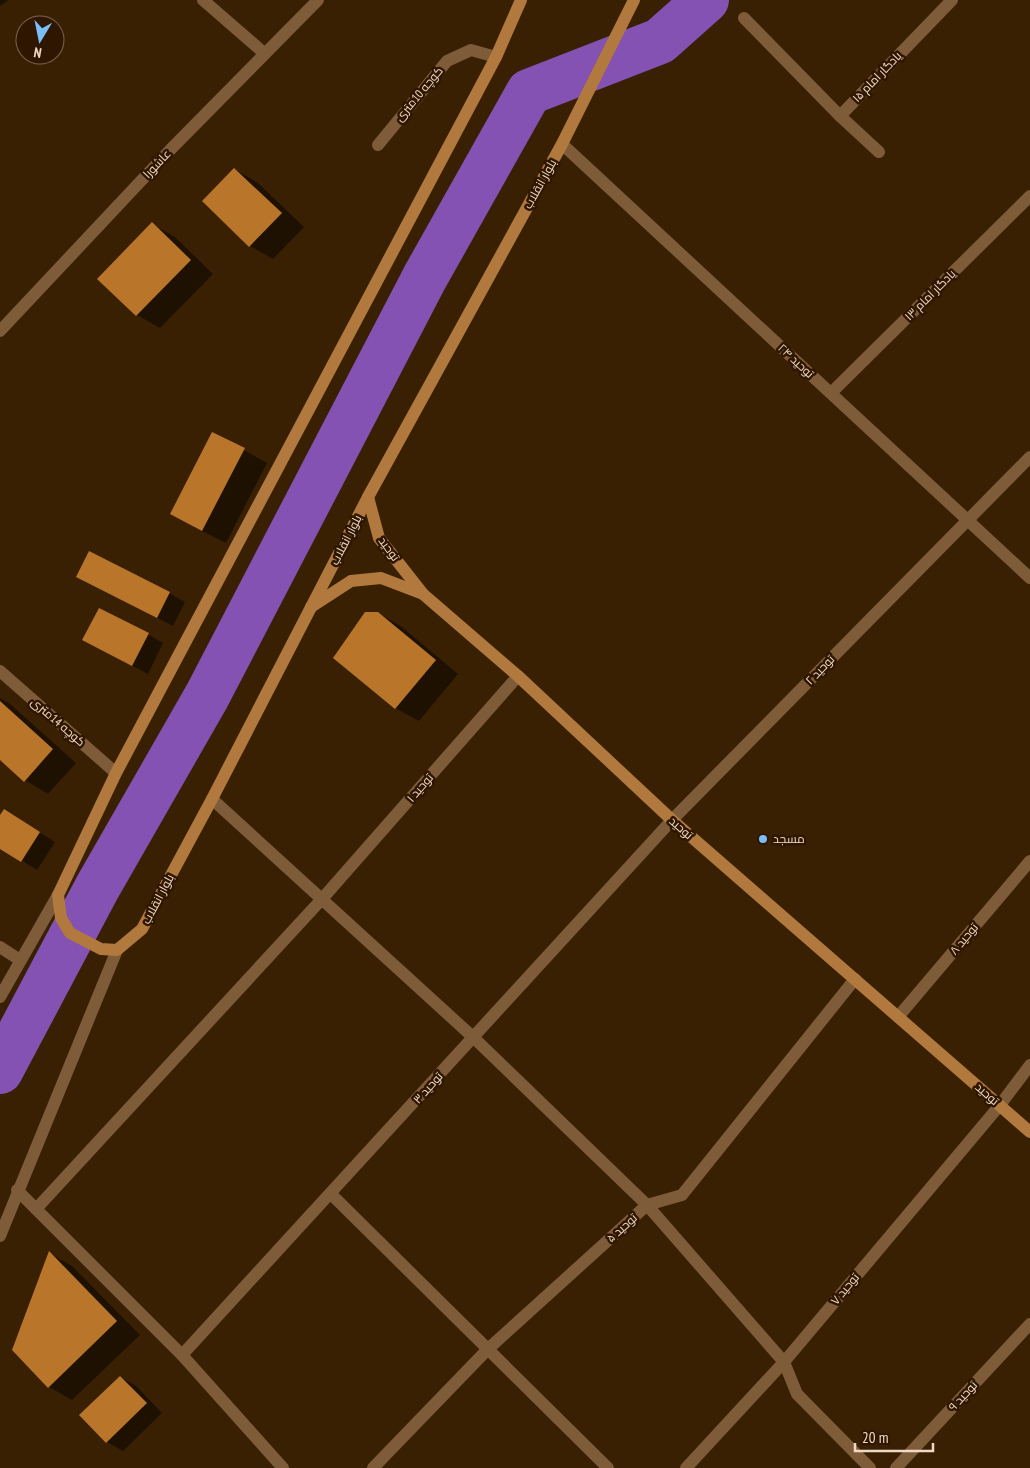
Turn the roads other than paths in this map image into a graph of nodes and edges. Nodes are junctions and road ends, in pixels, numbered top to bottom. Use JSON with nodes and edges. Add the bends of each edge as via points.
{"nodes":[{"id":1,"x":203,"y":0,"type":"edge"},
{"id":2,"x":318,"y":0,"type":"edge"},
{"id":3,"x":521,"y":0,"type":"edge"},
{"id":4,"x":634,"y":0,"type":"edge"},
{"id":5,"x":952,"y":0,"type":"edge"},
{"id":6,"x":744,"y":18,"type":"dead end"},
{"id":7,"x":264,"y":53,"type":"junction"},
{"id":8,"x":496,"y":57,"type":"junction"},
{"id":9,"x":840,"y":116,"type":"junction"},
{"id":10,"x":562,"y":144,"type":"junction"},
{"id":11,"x":378,"y":145,"type":"dead end"},
{"id":12,"x":879,"y":152,"type":"dead end"},
{"id":13,"x":1030,"y":196,"type":"edge"},
{"id":14,"x":0,"y":331,"type":"edge"},
{"id":15,"x":831,"y":393,"type":"junction"},
{"id":16,"x":1030,"y":457,"type":"edge"},
{"id":17,"x":368,"y":497,"type":"junction"},
{"id":18,"x":967,"y":519,"type":"junction"},
{"id":19,"x":1030,"y":578,"type":"edge"},
{"id":20,"x":423,"y":594,"type":"junction"},
{"id":21,"x":311,"y":608,"type":"junction"},
{"id":22,"x":0,"y":671,"type":"edge"},
{"id":23,"x":518,"y":676,"type":"junction"},
{"id":24,"x":116,"y":773,"type":"junction"},
{"id":25,"x":212,"y":799,"type":"junction"},
{"id":26,"x":672,"y":820,"type":"junction"},
{"id":27,"x":1030,"y":861,"type":"edge"},
{"id":28,"x":58,"y":895,"type":"junction"},
{"id":29,"x":322,"y":899,"type":"junction"},
{"id":30,"x":0,"y":947,"type":"edge"},
{"id":31,"x":117,"y":950,"type":"junction"},
{"id":32,"x":20,"y":960,"type":"junction"},
{"id":33,"x":855,"y":979,"type":"junction"},
{"id":34,"x":0,"y":996,"type":"edge"},
{"id":35,"x":898,"y":1017,"type":"junction"},
{"id":36,"x":474,"y":1038,"type":"junction"},
{"id":37,"x":1030,"y":1065,"type":"edge"},
{"id":38,"x":1000,"y":1105,"type":"junction"},
{"id":39,"x":1030,"y":1132,"type":"edge"},
{"id":40,"x":17,"y":1190,"type":"junction"},
{"id":41,"x":331,"y":1194,"type":"junction"},
{"id":42,"x":647,"y":1205,"type":"junction"},
{"id":43,"x":36,"y":1209,"type":"junction"},
{"id":44,"x":0,"y":1236,"type":"edge"},
{"id":45,"x":1030,"y":1324,"type":"edge"},
{"id":46,"x":488,"y":1349,"type":"junction"},
{"id":47,"x":182,"y":1355,"type":"junction"},
{"id":48,"x":784,"y":1362,"type":"junction"},
{"id":49,"x":283,"y":1468,"type":"edge"},
{"id":50,"x":373,"y":1468,"type":"edge"},
{"id":51,"x":608,"y":1468,"type":"edge"},
{"id":52,"x":686,"y":1468,"type":"edge"},
{"id":53,"x":870,"y":1468,"type":"edge"},
{"id":54,"x":896,"y":1468,"type":"edge"}],
"edges":[{"from":1,"to":7,"type":"street"},
{"from":2,"to":7,"type":"street","name":"عاشورا"},
{"from":3,"to":8,"type":"main road"},
{"from":4,"to":10,"type":"main road","name":"بلوار انقلاب"},
{"from":5,"to":9,"type":"street","name":"یادگار امام ۱۵"},
{"from":6,"to":9,"type":"street"},
{"from":7,"to":14,"type":"street","name":"عاشورا"},
{"from":8,"to":11,"type":"street","name":"کوچه 10متری","via":[[470,50],[447,61]]},
{"from":8,"to":24,"type":"main road"},
{"from":9,"to":12,"type":"street"},
{"from":10,"to":15,"type":"street","name":"توحید ۲۴"},
{"from":10,"to":17,"type":"main road","name":"بلوار انقلاب"},
{"from":13,"to":15,"type":"street","name":"یادگار امام ۱۳"},
{"from":15,"to":18,"type":"street","name":"توحید ۲۴"},
{"from":16,"to":18,"type":"street","name":"توحید ۲"},
{"from":17,"to":20,"type":"main road","name":"توحید","via":[[379,538]]},
{"from":17,"to":21,"type":"main road","name":"بلوار انقلاب"},
{"from":18,"to":19,"type":"street","name":"توحید ۲۴"},
{"from":18,"to":26,"type":"street","name":"توحید ۲"},
{"from":20,"to":21,"type":"main road","via":[[381,578],[351,581]]},
{"from":20,"to":23,"type":"main road","name":"توحید"},
{"from":21,"to":25,"type":"main road","name":"بلوار انقلاب"},
{"from":22,"to":24,"type":"street","name":"کوچه 14متری"},
{"from":23,"to":26,"type":"main road","name":"توحید"},
{"from":23,"to":29,"type":"street","name":"توحید ۱"},
{"from":24,"to":28,"type":"main road"},
{"from":25,"to":29,"type":"street"},
{"from":25,"to":31,"type":"main road","name":"بلوار انقلاب","via":[[142,929]]},
{"from":26,"to":33,"type":"main road","name":"توحید"},
{"from":26,"to":36,"type":"street","name":"توحید ۳"},
{"from":27,"to":35,"type":"street","name":"توحید ۸"},
{"from":28,"to":31,"type":"main road","via":[[60,918],[70,933],[101,948]]},
{"from":28,"to":32,"type":"street"},
{"from":29,"to":36,"type":"street"},
{"from":29,"to":43,"type":"street","name":"توحید ۱"},
{"from":30,"to":32,"type":"street"},
{"from":31,"to":40,"type":"street"},
{"from":32,"to":34,"type":"street"},
{"from":33,"to":35,"type":"main road","name":"توحید"},
{"from":33,"to":42,"type":"street","name":"توحید ۵","via":[[682,1195]]},
{"from":35,"to":38,"type":"main road","name":"توحید"},
{"from":36,"to":41,"type":"street","name":"توحید ۳"},
{"from":36,"to":42,"type":"street"},
{"from":37,"to":38,"type":"street","name":"توحید ۷"},
{"from":38,"to":39,"type":"main road","name":"توحید"},
{"from":38,"to":48,"type":"street","name":"توحید ۷"},
{"from":40,"to":43,"type":"street"},
{"from":40,"to":44,"type":"street"},
{"from":41,"to":46,"type":"street"},
{"from":41,"to":47,"type":"street","name":"توحید ۳"},
{"from":42,"to":46,"type":"street","name":"توحید ۵"},
{"from":42,"to":48,"type":"street"},
{"from":43,"to":47,"type":"street"},
{"from":45,"to":54,"type":"street","name":"توحید ۹"},
{"from":46,"to":50,"type":"street","name":"توحید ۵"},
{"from":46,"to":51,"type":"street"},
{"from":47,"to":49,"type":"street"},
{"from":48,"to":52,"type":"street","name":"توحید ۷"},
{"from":48,"to":53,"type":"street","via":[[797,1394]]}]}
